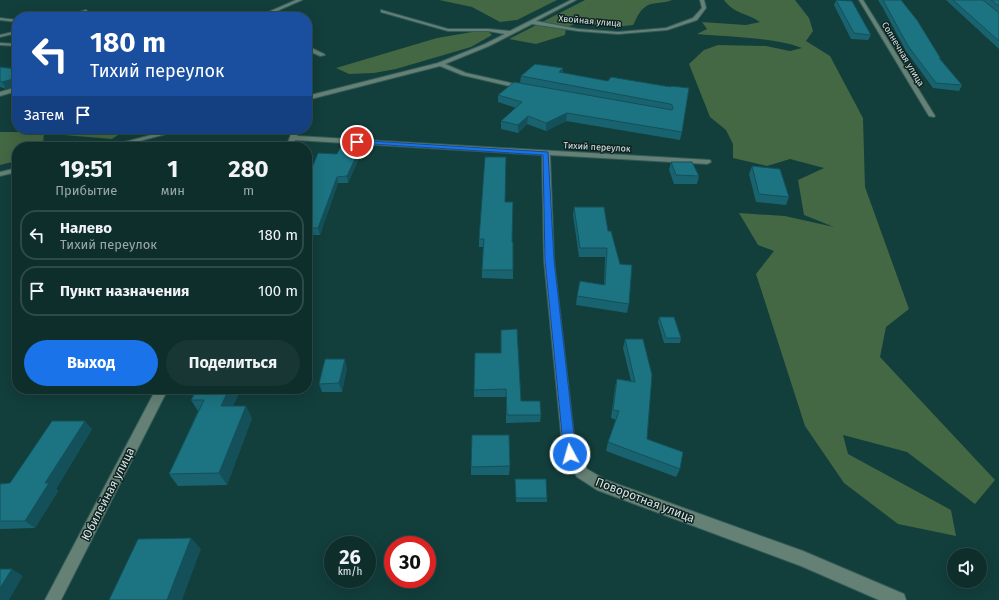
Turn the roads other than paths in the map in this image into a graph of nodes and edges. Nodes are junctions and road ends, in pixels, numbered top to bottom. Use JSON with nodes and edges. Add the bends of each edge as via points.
{"nodes":[{"id":1,"x":300,"y":0,"type":"edge"},
{"id":2,"x":574,"y":0,"type":"edge"},
{"id":3,"x":702,"y":0,"type":"edge"},
{"id":4,"x":861,"y":0,"type":"edge"},
{"id":5,"x":384,"y":10,"type":"dead end"},
{"id":6,"x":86,"y":11,"type":"dead end"},
{"id":7,"x":83,"y":12,"type":"edge"},
{"id":8,"x":271,"y":12,"type":"edge"},
{"id":9,"x":0,"y":19,"type":"edge"},
{"id":10,"x":12,"y":20,"type":"edge"},
{"id":11,"x":532,"y":22,"type":"junction"},
{"id":12,"x":12,"y":33,"type":"edge"},
{"id":13,"x":512,"y":33,"type":"junction"},
{"id":14,"x":0,"y":36,"type":"edge"},
{"id":15,"x":0,"y":44,"type":"edge"},
{"id":16,"x":12,"y":45,"type":"edge"},
{"id":17,"x":312,"y":50,"type":"edge"},
{"id":18,"x":322,"y":55,"type":"dead end"},
{"id":19,"x":440,"y":64,"type":"junction"},
{"id":20,"x":532,"y":89,"type":"edge"},
{"id":21,"x":12,"y":90,"type":"edge"},
{"id":22,"x":0,"y":94,"type":"edge"},
{"id":23,"x":312,"y":97,"type":"edge"},
{"id":24,"x":932,"y":116,"type":"dead end"},
{"id":25,"x":162,"y":134,"type":"edge"},
{"id":26,"x":294,"y":134,"type":"edge"},
{"id":27,"x":293,"y":138,"type":"junction"},
{"id":28,"x":129,"y":142,"type":"edge"},
{"id":29,"x":291,"y":142,"type":"edge"},
{"id":30,"x":546,"y":153,"type":"junction"},
{"id":31,"x":707,"y":162,"type":"dead end"},
{"id":32,"x":12,"y":171,"type":"edge"},
{"id":33,"x":0,"y":174,"type":"edge"},
{"id":34,"x":159,"y":394,"type":"edge"},
{"id":35,"x":53,"y":600,"type":"edge"},
{"id":36,"x":898,"y":600,"type":"edge"}],
"edges":[{"from":1,"to":8,"type":"street"},
{"from":2,"to":11,"type":"street"},
{"from":3,"to":11,"type":"street","name":"Хвойная улица","via":[[704,8],[695,18],[668,29],[618,33],[578,30]]},
{"from":4,"to":24,"type":"street","name":"Солнечная улица"},
{"from":5,"to":13,"type":"street","via":[[448,30]]},
{"from":6,"to":7,"type":"street"},
{"from":9,"to":10,"type":"street"},
{"from":11,"to":13,"type":"street"},
{"from":12,"to":14,"type":"street"},
{"from":13,"to":19,"type":"street"},
{"from":15,"to":16,"type":"street"},
{"from":17,"to":18,"type":"street"},
{"from":19,"to":20,"type":"street","via":[[487,81]]},
{"from":19,"to":23,"type":"street"},
{"from":21,"to":22,"type":"street"},
{"from":25,"to":28,"type":"street"},
{"from":26,"to":27,"type":"street"},
{"from":27,"to":29,"type":"street"},
{"from":27,"to":30,"type":"street","name":"Тихий переулок"},
{"from":30,"to":31,"type":"street","name":"Тихий переулок"},
{"from":30,"to":36,"type":"street","name":"Поворотная улица","via":[[550,260],[570,454],[582,473],[602,485],[803,559]]},
{"from":32,"to":33,"type":"street"},
{"from":34,"to":35,"type":"street","name":"Юбилейная улица"}]}
